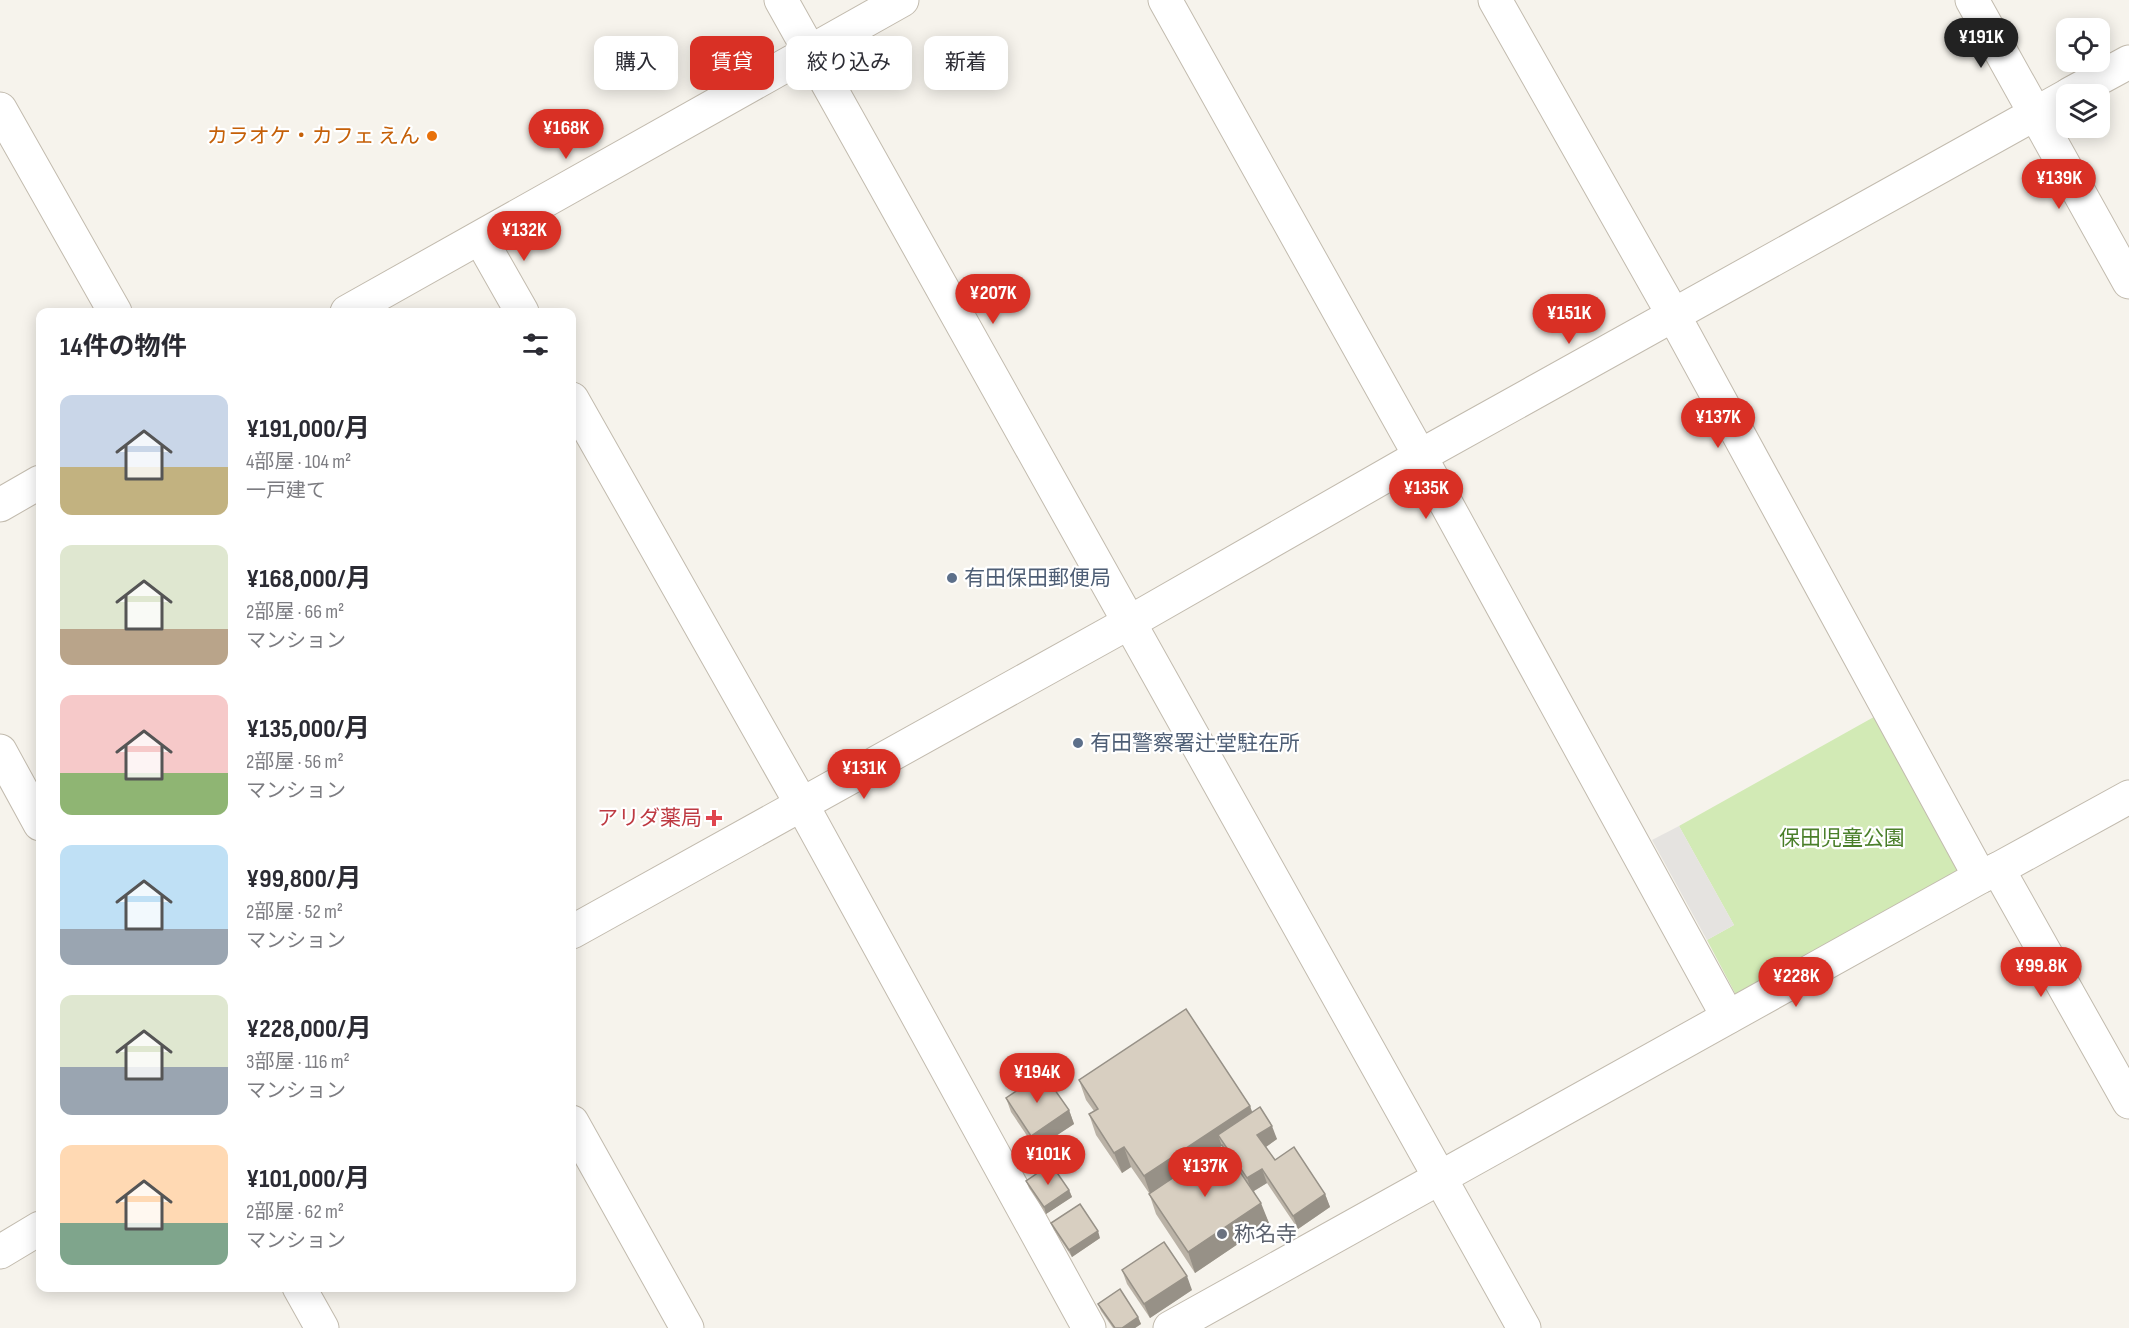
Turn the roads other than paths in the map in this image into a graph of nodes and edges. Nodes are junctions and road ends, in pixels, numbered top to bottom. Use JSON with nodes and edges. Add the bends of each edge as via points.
{"nodes":[{"id":1,"x":781,"y":0,"type":"edge"},
{"id":2,"x":902,"y":0,"type":"edge"},
{"id":3,"x":1166,"y":0,"type":"edge"},
{"id":4,"x":1496,"y":0,"type":"edge"},
{"id":5,"x":1972,"y":0,"type":"edge"},
{"id":6,"x":801,"y":36,"type":"edge"},
{"id":7,"x":838,"y":36,"type":"edge"},
{"id":8,"x":2129,"y":62,"type":"edge"},
{"id":9,"x":786,"y":66,"type":"edge"},
{"id":10,"x":2088,"y":84,"type":"edge"},
{"id":11,"x":831,"y":90,"type":"edge"},
{"id":12,"x":2056,"y":102,"type":"edge"},
{"id":13,"x":0,"y":109,"type":"edge"},
{"id":14,"x":2034,"y":114,"type":"junction"},
{"id":15,"x":480,"y":238,"type":"junction"},
{"id":16,"x":2129,"y":282,"type":"edge"},
{"id":17,"x":113,"y":308,"type":"edge"},
{"id":18,"x":354,"y":308,"type":"edge"},
{"id":19,"x":520,"y":308,"type":"edge"},
{"id":20,"x":1674,"y":316,"type":"junction"},
{"id":21,"x":576,"y":406,"type":"edge"},
{"id":22,"x":1420,"y":456,"type":"junction"},
{"id":23,"x":36,"y":484,"type":"edge"},
{"id":24,"x":0,"y":505,"type":"edge"},
{"id":25,"x":1130,"y":622,"type":"junction"},
{"id":26,"x":0,"y":751,"type":"edge"},
{"id":27,"x":2129,"y":797,"type":"edge"},
{"id":28,"x":802,"y":805,"type":"junction"},
{"id":29,"x":36,"y":817,"type":"edge"},
{"id":30,"x":1989,"y":873,"type":"junction"},
{"id":31,"x":576,"y":930,"type":"edge"},
{"id":32,"x":1728,"y":1017,"type":"junction"},
{"id":33,"x":2129,"y":1102,"type":"edge"},
{"id":34,"x":576,"y":1129,"type":"edge"},
{"id":35,"x":1440,"y":1178,"type":"junction"},
{"id":36,"x":36,"y":1230,"type":"edge"},
{"id":37,"x":0,"y":1252,"type":"edge"},
{"id":38,"x":302,"y":1292,"type":"edge"},
{"id":39,"x":322,"y":1328,"type":"edge"},
{"id":40,"x":687,"y":1328,"type":"edge"},
{"id":41,"x":1089,"y":1328,"type":"edge"},
{"id":42,"x":1170,"y":1328,"type":"edge"},
{"id":43,"x":1524,"y":1328,"type":"edge"}],
"edges":[{"from":1,"to":6,"type":"street"},
{"from":2,"to":7,"type":"street"},
{"from":3,"to":22,"type":"street"},
{"from":4,"to":20,"type":"street"},
{"from":5,"to":14,"type":"street"},
{"from":8,"to":10,"type":"street"},
{"from":9,"to":15,"type":"street"},
{"from":11,"to":25,"type":"street"},
{"from":12,"to":14,"type":"street"},
{"from":13,"to":17,"type":"street"},
{"from":14,"to":16,"type":"street"},
{"from":14,"to":20,"type":"street"},
{"from":15,"to":18,"type":"street"},
{"from":15,"to":19,"type":"street"},
{"from":20,"to":22,"type":"street"},
{"from":20,"to":30,"type":"street"},
{"from":21,"to":28,"type":"street"},
{"from":22,"to":25,"type":"street"},
{"from":22,"to":32,"type":"street"},
{"from":23,"to":24,"type":"street"},
{"from":25,"to":28,"type":"street"},
{"from":25,"to":35,"type":"street"},
{"from":26,"to":29,"type":"street"},
{"from":27,"to":30,"type":"street"},
{"from":28,"to":31,"type":"street"},
{"from":28,"to":41,"type":"street"},
{"from":30,"to":32,"type":"street"},
{"from":30,"to":33,"type":"street"},
{"from":32,"to":35,"type":"street"},
{"from":34,"to":40,"type":"street"},
{"from":35,"to":42,"type":"street"},
{"from":35,"to":43,"type":"street"},
{"from":36,"to":37,"type":"street"},
{"from":38,"to":39,"type":"street"}]}
